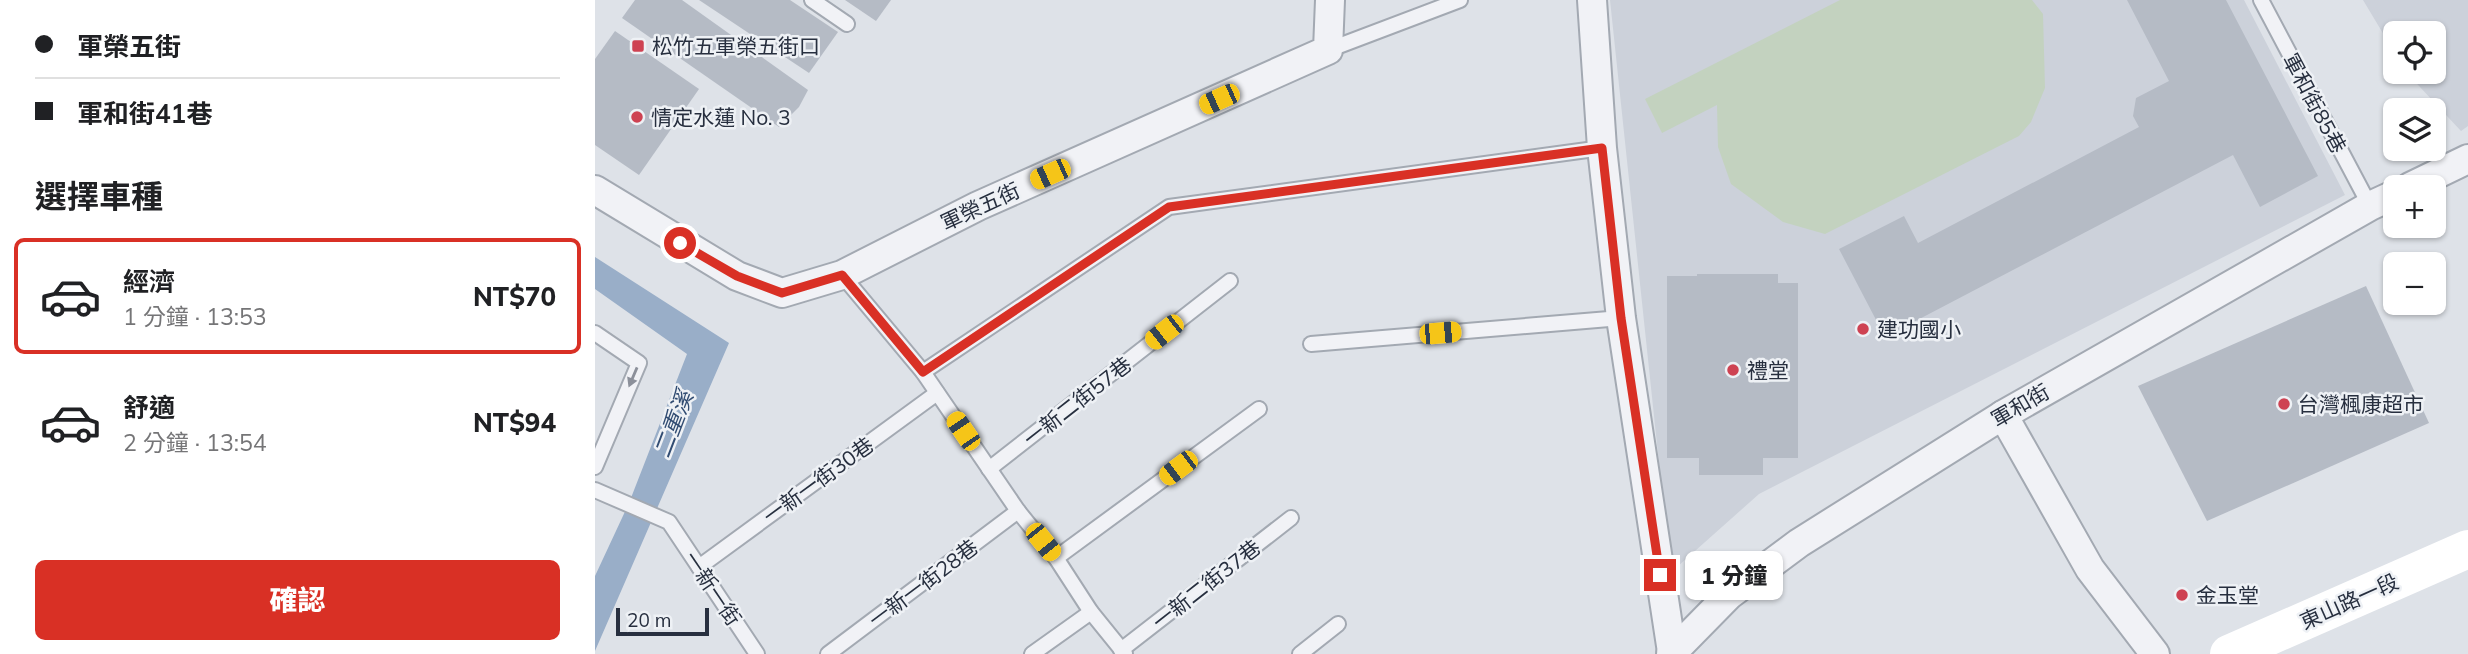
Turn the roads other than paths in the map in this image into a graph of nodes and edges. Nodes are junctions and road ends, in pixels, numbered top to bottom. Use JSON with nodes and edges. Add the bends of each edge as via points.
{"nodes":[{"id":1,"x":812,"y":0,"type":"edge"},
{"id":2,"x":1330,"y":0,"type":"edge"},
{"id":3,"x":1460,"y":0,"type":"edge"},
{"id":4,"x":1593,"y":0,"type":"edge"},
{"id":5,"x":2261,"y":0,"type":"edge"},
{"id":6,"x":846,"y":24,"type":"dead end"},
{"id":7,"x":1328,"y":50,"type":"junction"},
{"id":8,"x":1602,"y":148,"type":"junction"},
{"id":9,"x":2468,"y":159,"type":"edge"},
{"id":10,"x":2435,"y":175,"type":"edge"},
{"id":11,"x":595,"y":190,"type":"edge"},
{"id":12,"x":2383,"y":200,"type":"edge"},
{"id":13,"x":2370,"y":206,"type":"junction"},
{"id":14,"x":842,"y":275,"type":"junction"},
{"id":15,"x":1230,"y":281,"type":"dead end"},
{"id":16,"x":1621,"y":318,"type":"junction"},
{"id":17,"x":595,"y":333,"type":"edge"},
{"id":18,"x":1311,"y":344,"type":"dead end"},
{"id":19,"x":923,"y":372,"type":"junction"},
{"id":20,"x":937,"y":393,"type":"junction"},
{"id":21,"x":1259,"y":409,"type":"dead end"},
{"id":22,"x":2003,"y":415,"type":"junction"},
{"id":23,"x":595,"y":467,"type":"edge"},
{"id":24,"x":989,"y":469,"type":"junction"},
{"id":25,"x":595,"y":490,"type":"edge"},
{"id":26,"x":1017,"y":511,"type":"junction"},
{"id":27,"x":1291,"y":518,"type":"dead end"},
{"id":28,"x":2468,"y":549,"type":"edge"},
{"id":29,"x":1056,"y":558,"type":"junction"},
{"id":30,"x":699,"y":567,"type":"junction"},
{"id":31,"x":1091,"y":612,"type":"junction"},
{"id":32,"x":1338,"y":624,"type":"dead end"},
{"id":33,"x":1123,"y":652,"type":"edge"},
{"id":34,"x":1672,"y":653,"type":"edge"},
{"id":35,"x":757,"y":654,"type":"edge"},
{"id":36,"x":828,"y":654,"type":"edge"},
{"id":37,"x":1032,"y":654,"type":"edge"},
{"id":38,"x":1300,"y":654,"type":"edge"},
{"id":39,"x":2155,"y":654,"type":"edge"},
{"id":40,"x":2229,"y":654,"type":"edge"}],
"edges":[{"from":1,"to":6,"type":"lane"},
{"from":2,"to":7,"type":"street"},
{"from":3,"to":7,"type":"lane"},
{"from":4,"to":8,"type":"street"},
{"from":5,"to":13,"type":"lane","name":"軍和街85巷"},
{"from":7,"to":14,"type":"street","name":"軍榮五街","via":[[978,206]]},
{"from":8,"to":16,"type":"street"},
{"from":8,"to":19,"type":"lane","via":[[1169,207]]},
{"from":9,"to":10,"type":"street"},
{"from":11,"to":14,"type":"street","name":"軍榮五街","via":[[725,269],[782,293]]},
{"from":12,"to":13,"type":"street","name":"軍和街"},
{"from":13,"to":22,"type":"street","name":"軍和街"},
{"from":14,"to":19,"type":"lane"},
{"from":15,"to":24,"type":"lane","name":"一新二街57巷"},
{"from":16,"to":18,"type":"lane"},
{"from":16,"to":34,"type":"street"},
{"from":17,"to":23,"type":"lane","one_way":true,"via":[[639,363]]},
{"from":19,"to":20,"type":"lane"},
{"from":20,"to":24,"type":"lane"},
{"from":20,"to":30,"type":"lane","name":"一新一街30巷"},
{"from":21,"to":29,"type":"lane"},
{"from":22,"to":34,"type":"street","name":"軍和街","via":[[1799,543],[1729,595]]},
{"from":22,"to":39,"type":"street","via":[[2090,569]]},
{"from":24,"to":26,"type":"lane"},
{"from":25,"to":30,"type":"lane","name":"一新一街","via":[[669,522]]},
{"from":26,"to":29,"type":"lane"},
{"from":26,"to":36,"type":"lane","name":"一新一街28巷"},
{"from":27,"to":33,"type":"lane","name":"一新二街37巷"},
{"from":28,"to":40,"type":"main road","name":"東山路一段"},
{"from":29,"to":31,"type":"lane"},
{"from":30,"to":35,"type":"lane","name":"一新一街"},
{"from":31,"to":33,"type":"lane"},
{"from":31,"to":37,"type":"lane"},
{"from":32,"to":38,"type":"lane"}]}
